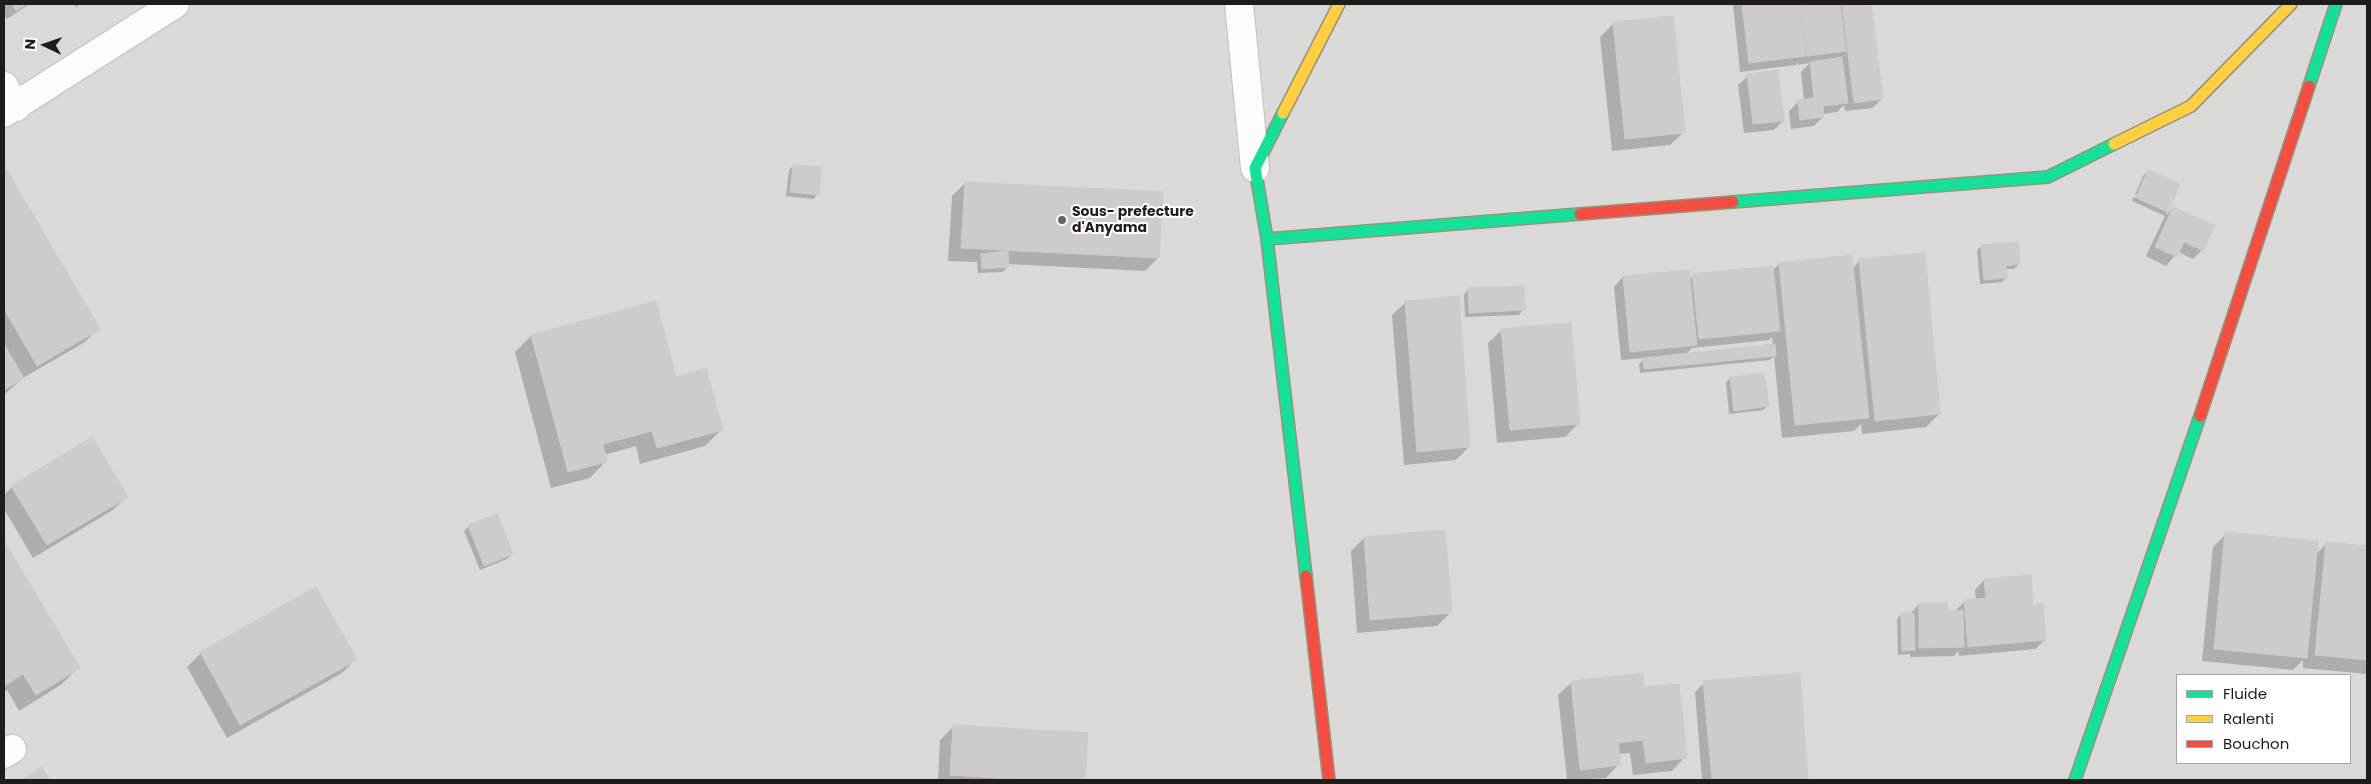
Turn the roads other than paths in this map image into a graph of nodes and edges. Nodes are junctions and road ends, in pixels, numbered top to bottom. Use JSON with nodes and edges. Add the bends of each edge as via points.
{"nodes":[{"id":1,"x":175,"y":4,"type":"edge"},
{"id":2,"x":1239,"y":4,"type":"edge"},
{"id":3,"x":1339,"y":4,"type":"edge"},
{"id":4,"x":2290,"y":4,"type":"edge"},
{"id":5,"x":2336,"y":4,"type":"edge"},
{"id":6,"x":8,"y":102,"type":"edge"},
{"id":7,"x":1256,"y":168,"type":"junction"},
{"id":8,"x":1266,"y":238,"type":"junction"},
{"id":9,"x":1329,"y":780,"type":"edge"},
{"id":10,"x":2075,"y":780,"type":"edge"}],
"edges":[{"from":1,"to":6,"type":"street"},
{"from":2,"to":7,"type":"street"},
{"from":3,"to":7,"type":"street"},
{"from":4,"to":8,"type":"street","via":[[2191,106],[2048,177]]},
{"from":5,"to":10,"type":"street","via":[[2226,339]]},
{"from":7,"to":8,"type":"street"},
{"from":8,"to":9,"type":"street"}]}
